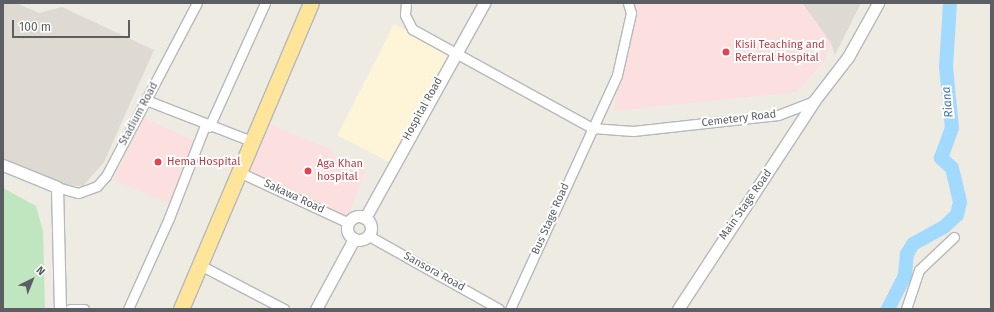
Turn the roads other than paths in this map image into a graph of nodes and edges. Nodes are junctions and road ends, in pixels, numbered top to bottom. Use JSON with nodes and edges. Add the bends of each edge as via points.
{"nodes":[{"id":1,"x":197,"y":3,"type":"edge"},
{"id":2,"x":265,"y":3,"type":"edge"},
{"id":3,"x":311,"y":3,"type":"edge"},
{"id":4,"x":406,"y":3,"type":"edge"},
{"id":5,"x":484,"y":3,"type":"edge"},
{"id":6,"x":628,"y":3,"type":"edge"},
{"id":7,"x":878,"y":3,"type":"edge"},
{"id":8,"x":454,"y":53,"type":"junction"},
{"id":9,"x":146,"y":100,"type":"junction"},
{"id":10,"x":814,"y":101,"type":"junction"},
{"id":11,"x":207,"y":126,"type":"junction"},
{"id":12,"x":592,"y":128,"type":"junction"},
{"id":13,"x":251,"y":141,"type":"junction"},
{"id":14,"x":3,"y":166,"type":"edge"},
{"id":15,"x":239,"y":172,"type":"junction"},
{"id":16,"x":57,"y":187,"type":"junction"},
{"id":17,"x":364,"y":218,"type":"junction"},
{"id":18,"x":349,"y":223,"type":"junction"},
{"id":19,"x":369,"y":236,"type":"junction"},
{"id":20,"x":954,"y":237,"type":"dead end"},
{"id":21,"x":354,"y":239,"type":"junction"},
{"id":22,"x":200,"y":264,"type":"junction"},
{"id":23,"x":60,"y":309,"type":"edge"},
{"id":24,"x":70,"y":309,"type":"edge"},
{"id":25,"x":84,"y":309,"type":"edge"},
{"id":26,"x":128,"y":309,"type":"edge"},
{"id":27,"x":181,"y":309,"type":"edge"},
{"id":28,"x":284,"y":309,"type":"edge"},
{"id":29,"x":316,"y":309,"type":"edge"},
{"id":30,"x":499,"y":309,"type":"edge"},
{"id":31,"x":510,"y":309,"type":"edge"},
{"id":32,"x":678,"y":309,"type":"edge"},
{"id":33,"x":906,"y":309,"type":"edge"}],
"edges":[{"from":1,"to":9,"type":"street","name":"Stadium Road"},
{"from":2,"to":11,"type":"street"},
{"from":3,"to":13,"type":"highway"},
{"from":4,"to":8,"type":"street","via":[[405,15],[412,29]]},
{"from":5,"to":8,"type":"street","name":"Hospital Road"},
{"from":6,"to":12,"type":"street","name":"Bus Stage Road","via":[[631,13],[617,75]]},
{"from":7,"to":10,"type":"street","via":[[848,57]]},
{"from":8,"to":12,"type":"street"},
{"from":8,"to":17,"type":"street","name":"Hospital Road"},
{"from":9,"to":11,"type":"street"},
{"from":9,"to":16,"type":"street","name":"Stadium Road","via":[[106,176],[97,186],[78,193]]},
{"from":10,"to":12,"type":"street","name":"Cemetery Road","via":[[778,115],[633,131]]},
{"from":10,"to":32,"type":"street","name":"Main Stage Road"},
{"from":11,"to":13,"type":"street"},
{"from":11,"to":26,"type":"street"},
{"from":12,"to":31,"type":"street","name":"Bus Stage Road"},
{"from":13,"to":15,"type":"highway"},
{"from":14,"to":16,"type":"street"},
{"from":15,"to":18,"type":"street","name":"Sakawa Road"},
{"from":15,"to":22,"type":"highway"},
{"from":16,"to":23,"type":"street"},
{"from":17,"to":18,"type":"street","via":[[354,218]]},
{"from":17,"to":19,"type":"street","via":[[371,226]]},
{"from":18,"to":21,"type":"street","via":[[348,231]]},
{"from":19,"to":21,"type":"street"},
{"from":19,"to":30,"type":"street","name":"Sansora Road"},
{"from":20,"to":33,"type":"street","via":[[919,270]]},
{"from":21,"to":29,"type":"street"},
{"from":22,"to":27,"type":"highway"},
{"from":22,"to":28,"type":"street"},
{"from":24,"to":25,"type":"street"}]}
